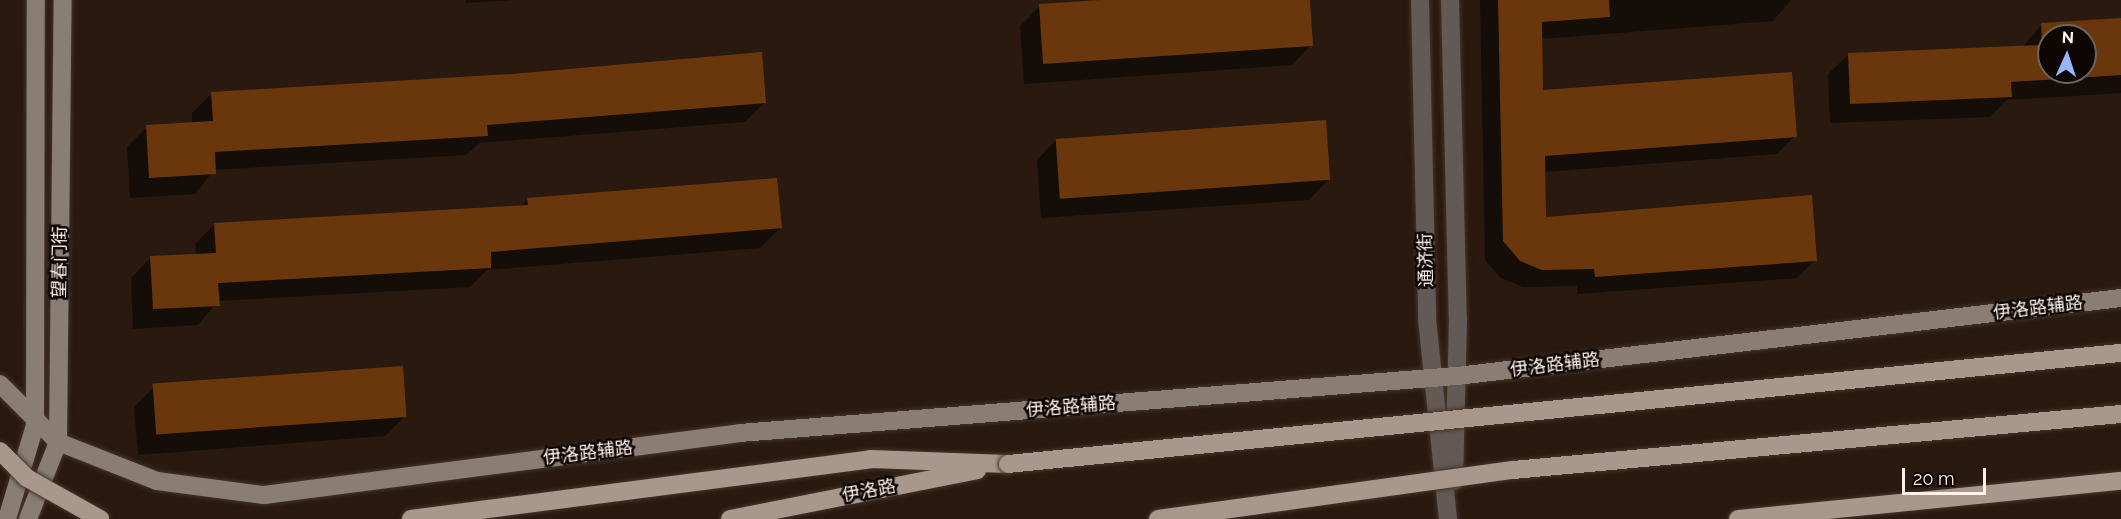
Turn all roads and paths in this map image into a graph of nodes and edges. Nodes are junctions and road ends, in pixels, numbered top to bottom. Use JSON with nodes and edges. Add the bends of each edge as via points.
{"nodes":[{"id":1,"x":36,"y":0,"type":"edge"},
{"id":2,"x":63,"y":0,"type":"edge"},
{"id":3,"x":1420,"y":0,"type":"edge"},
{"id":4,"x":1450,"y":0,"type":"edge"},
{"id":5,"x":2121,"y":298,"type":"edge"},
{"id":6,"x":2121,"y":353,"type":"edge"},
{"id":7,"x":1457,"y":376,"type":"junction"},
{"id":8,"x":1433,"y":378,"type":"junction"},
{"id":9,"x":0,"y":384,"type":"edge"},
{"id":10,"x":2121,"y":414,"type":"edge"},
{"id":11,"x":35,"y":425,"type":"junction"},
{"id":12,"x":58,"y":442,"type":"junction"},
{"id":13,"x":0,"y":451,"type":"edge"},
{"id":14,"x":1008,"y":464,"type":"junction"},
{"id":15,"x":2121,"y":481,"type":"edge"},
{"id":16,"x":7,"y":519,"type":"edge"},
{"id":17,"x":28,"y":519,"type":"edge"},
{"id":18,"x":100,"y":519,"type":"edge"},
{"id":19,"x":411,"y":519,"type":"edge"},
{"id":20,"x":730,"y":519,"type":"edge"},
{"id":21,"x":1158,"y":519,"type":"edge"},
{"id":22,"x":1450,"y":519,"type":"edge"},
{"id":23,"x":1738,"y":519,"type":"edge"}],
"edges":[{"from":1,"to":11,"type":"main road","name":"望春门街"},
{"from":2,"to":12,"type":"main road","name":"望春门街"},
{"from":3,"to":8,"type":"street","name":"通济街"},
{"from":4,"to":7,"type":"street","name":"通济街"},
{"from":5,"to":7,"type":"main road","name":"伊洛路辅路"},
{"from":6,"to":14,"type":"main road","bridge":true},
{"from":7,"to":8,"type":"main road","name":"伊洛路辅路"},
{"from":7,"to":22,"type":"street","name":"通济街"},
{"from":8,"to":12,"type":"main road","name":"伊洛路辅路","via":[[740,433],[264,495],[157,481]]},
{"from":8,"to":22,"type":"street","name":"通济街"},
{"from":9,"to":11,"type":"main road","name":"伊洛路辅路"},
{"from":10,"to":21,"type":"main road","bridge":true,"via":[[1513,470]]},
{"from":11,"to":12,"type":"main road","name":"伊洛路辅路"},
{"from":11,"to":16,"type":"main road","name":"望春门街"},
{"from":12,"to":17,"type":"main road","name":"望春门街"},
{"from":13,"to":18,"type":"main road","bridge":true,"via":[[27,478]]},
{"from":14,"to":19,"type":"main road","via":[[871,459]]},
{"from":14,"to":20,"type":"main road","name":"伊洛路"},
{"from":15,"to":23,"type":"main road"}]}
